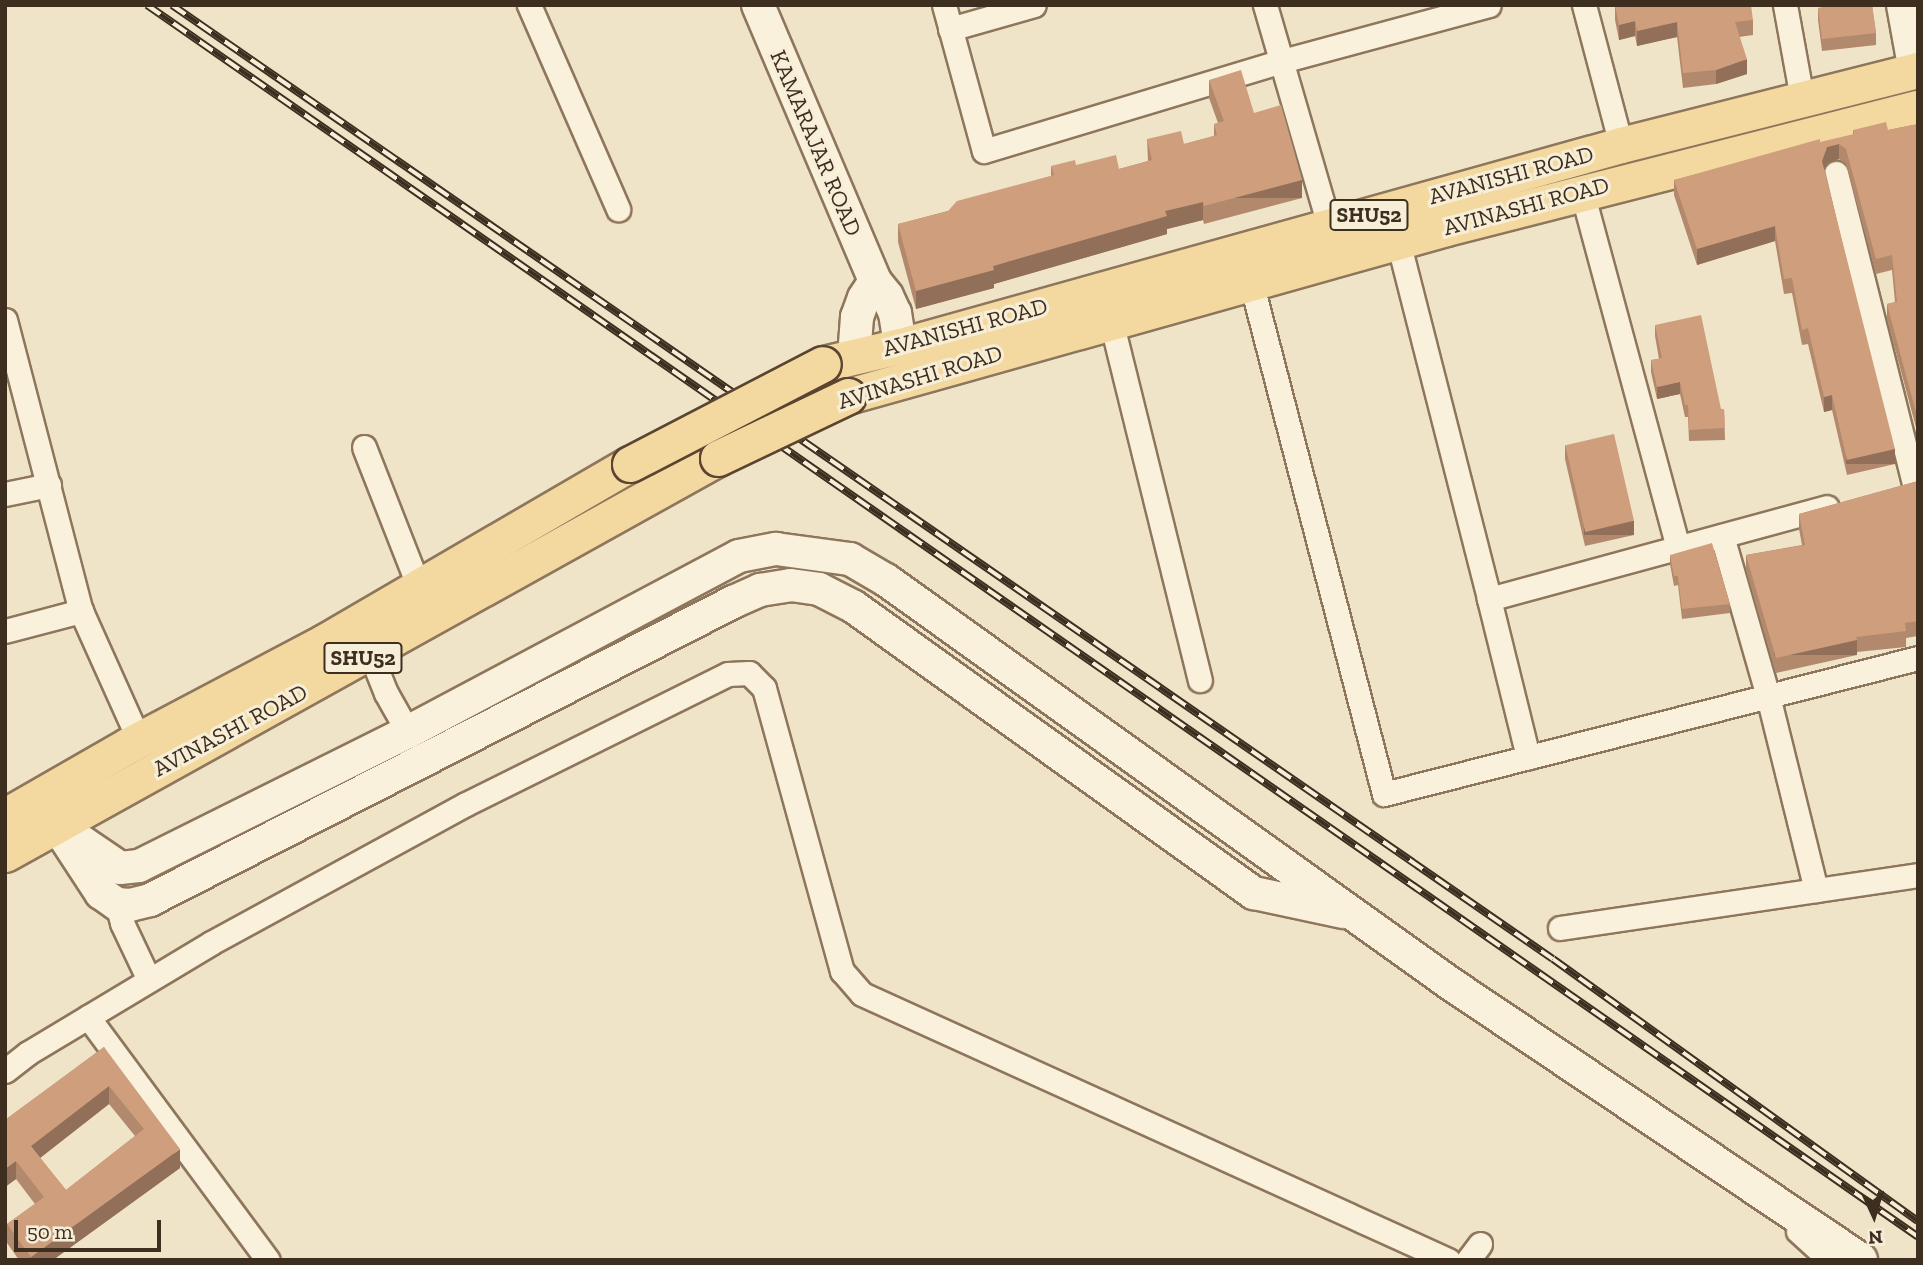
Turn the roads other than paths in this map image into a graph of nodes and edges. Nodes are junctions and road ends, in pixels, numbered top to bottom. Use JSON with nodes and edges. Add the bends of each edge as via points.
{"nodes":[{"id":1,"x":528,"y":5,"type":"edge"},
{"id":2,"x":758,"y":5,"type":"edge"},
{"id":3,"x":944,"y":5,"type":"edge"},
{"id":4,"x":1034,"y":5,"type":"edge"},
{"id":5,"x":1265,"y":5,"type":"edge"},
{"id":6,"x":1489,"y":5,"type":"edge"},
{"id":7,"x":1584,"y":5,"type":"edge"},
{"id":8,"x":1785,"y":5,"type":"edge"},
{"id":9,"x":1903,"y":5,"type":"edge"},
{"id":10,"x":950,"y":29,"type":"junction"},
{"id":11,"x":1282,"y":61,"type":"junction"},
{"id":12,"x":1917,"y":70,"type":"edge"},
{"id":13,"x":1802,"y":100,"type":"junction"},
{"id":14,"x":1918,"y":108,"type":"edge"},
{"id":15,"x":1620,"y":145,"type":"junction"},
{"id":16,"x":1836,"y":173,"type":"dead end"},
{"id":17,"x":1582,"y":192,"type":"junction"},
{"id":18,"x":618,"y":209,"type":"dead end"},
{"id":19,"x":1441,"y":212,"type":"junction"},
{"id":20,"x":1329,"y":226,"type":"junction"},
{"id":21,"x":1398,"y":241,"type":"junction"},
{"id":22,"x":1266,"y":267,"type":"junction"},
{"id":23,"x":875,"y":281,"type":"junction"},
{"id":24,"x":5,"y":320,"type":"edge"},
{"id":25,"x":1111,"y":321,"type":"junction"},
{"id":26,"x":900,"y":346,"type":"junction"},
{"id":27,"x":839,"y":360,"type":"junction"},
{"id":28,"x":364,"y":447,"type":"dead end"},
{"id":29,"x":1916,"y":483,"type":"edge"},
{"id":30,"x":50,"y":485,"type":"junction"},
{"id":31,"x":1889,"y":490,"type":"edge"},
{"id":32,"x":5,"y":494,"type":"edge"},
{"id":33,"x":1850,"y":500,"type":"edge"},
{"id":34,"x":1722,"y":536,"type":"junction"},
{"id":35,"x":1678,"y":548,"type":"junction"},
{"id":36,"x":419,"y":587,"type":"junction"},
{"id":37,"x":1489,"y":599,"type":"junction"},
{"id":38,"x":82,"y":611,"type":"junction"},
{"id":39,"x":5,"y":631,"type":"edge"},
{"id":40,"x":370,"y":653,"type":"junction"},
{"id":41,"x":1918,"y":658,"type":"edge"},
{"id":42,"x":1200,"y":680,"type":"dead end"},
{"id":43,"x":1768,"y":696,"type":"junction"},
{"id":44,"x":408,"y":732,"type":"junction"},
{"id":45,"x":139,"y":740,"type":"junction"},
{"id":46,"x":1528,"y":757,"type":"junction"},
{"id":47,"x":5,"y":816,"type":"edge"},
{"id":48,"x":57,"y":825,"type":"junction"},
{"id":49,"x":5,"y":853,"type":"edge"},
{"id":50,"x":1918,"y":875,"type":"edge"},
{"id":51,"x":1816,"y":890,"type":"junction"},
{"id":52,"x":117,"y":904,"type":"junction"},
{"id":53,"x":1354,"y":915,"type":"junction"},
{"id":54,"x":1560,"y":928,"type":"dead end"},
{"id":55,"x":149,"y":980,"type":"junction"},
{"id":56,"x":88,"y":1017,"type":"junction"},
{"id":57,"x":5,"y":1071,"type":"edge"},
{"id":58,"x":1739,"y":1177,"type":"junction"},
{"id":59,"x":268,"y":1260,"type":"edge"},
{"id":60,"x":1448,"y":1260,"type":"edge"},
{"id":61,"x":1830,"y":1260,"type":"edge"},
{"id":62,"x":1861,"y":1260,"type":"edge"}],
"edges":[{"from":1,"to":18,"type":"street"},
{"from":2,"to":23,"type":"main road","name":"KAMARAJAR ROAD"},
{"from":3,"to":10,"type":"street"},
{"from":4,"to":10,"type":"street"},
{"from":5,"to":11,"type":"street"},
{"from":6,"to":11,"type":"street"},
{"from":7,"to":15,"type":"street"},
{"from":8,"to":13,"type":"street"},
{"from":9,"to":12,"type":"main road"},
{"from":10,"to":11,"type":"street","via":[[984,150]]},
{"from":11,"to":20,"type":"street"},
{"from":12,"to":13,"type":"main road","name":"AVANISHI ROAD","number":"SHU52"},
{"from":13,"to":15,"type":"main road","name":"AVANISHI ROAD","number":"SHU52"},
{"from":14,"to":17,"type":"main road","name":"AVINASHI ROAD","number":"SHU52"},
{"from":15,"to":19,"type":"main road","name":"AVANISHI ROAD","number":"SHU52"},
{"from":16,"to":29,"type":"street"},
{"from":17,"to":19,"type":"main road","name":"AVINASHI ROAD","number":"SHU52"},
{"from":17,"to":35,"type":"street"},
{"from":19,"to":20,"type":"main road","name":"AVANISHI ROAD","number":"SHU52"},
{"from":19,"to":21,"type":"main road","name":"AVINASHI ROAD","number":"SHU52"},
{"from":20,"to":22,"type":"main road","name":"AVANISHI ROAD","number":"SHU52"},
{"from":21,"to":22,"type":"main road","name":"AVINASHI ROAD","number":"SHU52"},
{"from":21,"to":37,"type":"street"},
{"from":22,"to":25,"type":"main road","name":"AVINASHI ROAD","number":"SHU52"},
{"from":22,"to":26,"type":"main road","name":"AVANISHI ROAD","number":"SHU52"},
{"from":22,"to":46,"type":"street","via":[[1384,794]]},
{"from":23,"to":26,"type":"main road","name":"KAMARAJAR ROAD","via":[[895,313]]},
{"from":23,"to":27,"type":"main road"},
{"from":24,"to":30,"type":"street"},
{"from":25,"to":40,"type":"main road","name":"AVINASHI ROAD","number":"SHU52","bridge":true,"via":[[848,397],[718,458]]},
{"from":25,"to":42,"type":"street"},
{"from":26,"to":27,"type":"main road","name":"AVANISHI ROAD","number":"SHU52"},
{"from":27,"to":36,"type":"main road","name":"AVINASHI ROAD","number":"SHU52","bridge":true,"via":[[630,464]]},
{"from":28,"to":36,"type":"street"},
{"from":29,"to":31,"type":"street"},
{"from":30,"to":32,"type":"street"},
{"from":30,"to":38,"type":"street"},
{"from":33,"to":34,"type":"street"},
{"from":34,"to":35,"type":"street"},
{"from":34,"to":43,"type":"street"},
{"from":35,"to":37,"type":"street"},
{"from":36,"to":45,"type":"main road","name":"AVINASHI ROAD","number":"SHU52"},
{"from":37,"to":46,"type":"street"},
{"from":38,"to":39,"type":"street"},
{"from":38,"to":45,"type":"street"},
{"from":40,"to":44,"type":"street"},
{"from":40,"to":48,"type":"main road","name":"AVINASHI ROAD","number":"SHU52"},
{"from":41,"to":43,"type":"street"},
{"from":43,"to":46,"type":"street"},
{"from":43,"to":51,"type":"street"},
{"from":44,"to":48,"type":"main road","via":[[139,866],[120,868]]},
{"from":44,"to":53,"type":"main road","via":[[739,556],[776,549],[850,559],[886,580]]},
{"from":45,"to":47,"type":"main road","name":"AVINASHI ROAD","number":"SHU52"},
{"from":48,"to":49,"type":"main road","name":"AVINASHI ROAD","number":"SHU52"},
{"from":48,"to":52,"type":"main road","via":[[101,893]]},
{"from":50,"to":51,"type":"street"},
{"from":51,"to":54,"type":"street"},
{"from":52,"to":53,"type":"main road","via":[[150,900],[733,602],[760,590],[791,585],[819,589],[854,607],[1254,893]]},
{"from":52,"to":55,"type":"street"},
{"from":53,"to":58,"type":"main road"},
{"from":55,"to":56,"type":"street"},
{"from":55,"to":60,"type":"street","via":[[466,804],[727,674],[749,673],[764,688],[842,971],[862,994]]},
{"from":56,"to":57,"type":"street"},
{"from":56,"to":59,"type":"street"},
{"from":58,"to":61,"type":"street"},
{"from":58,"to":62,"type":"main road"}]}
